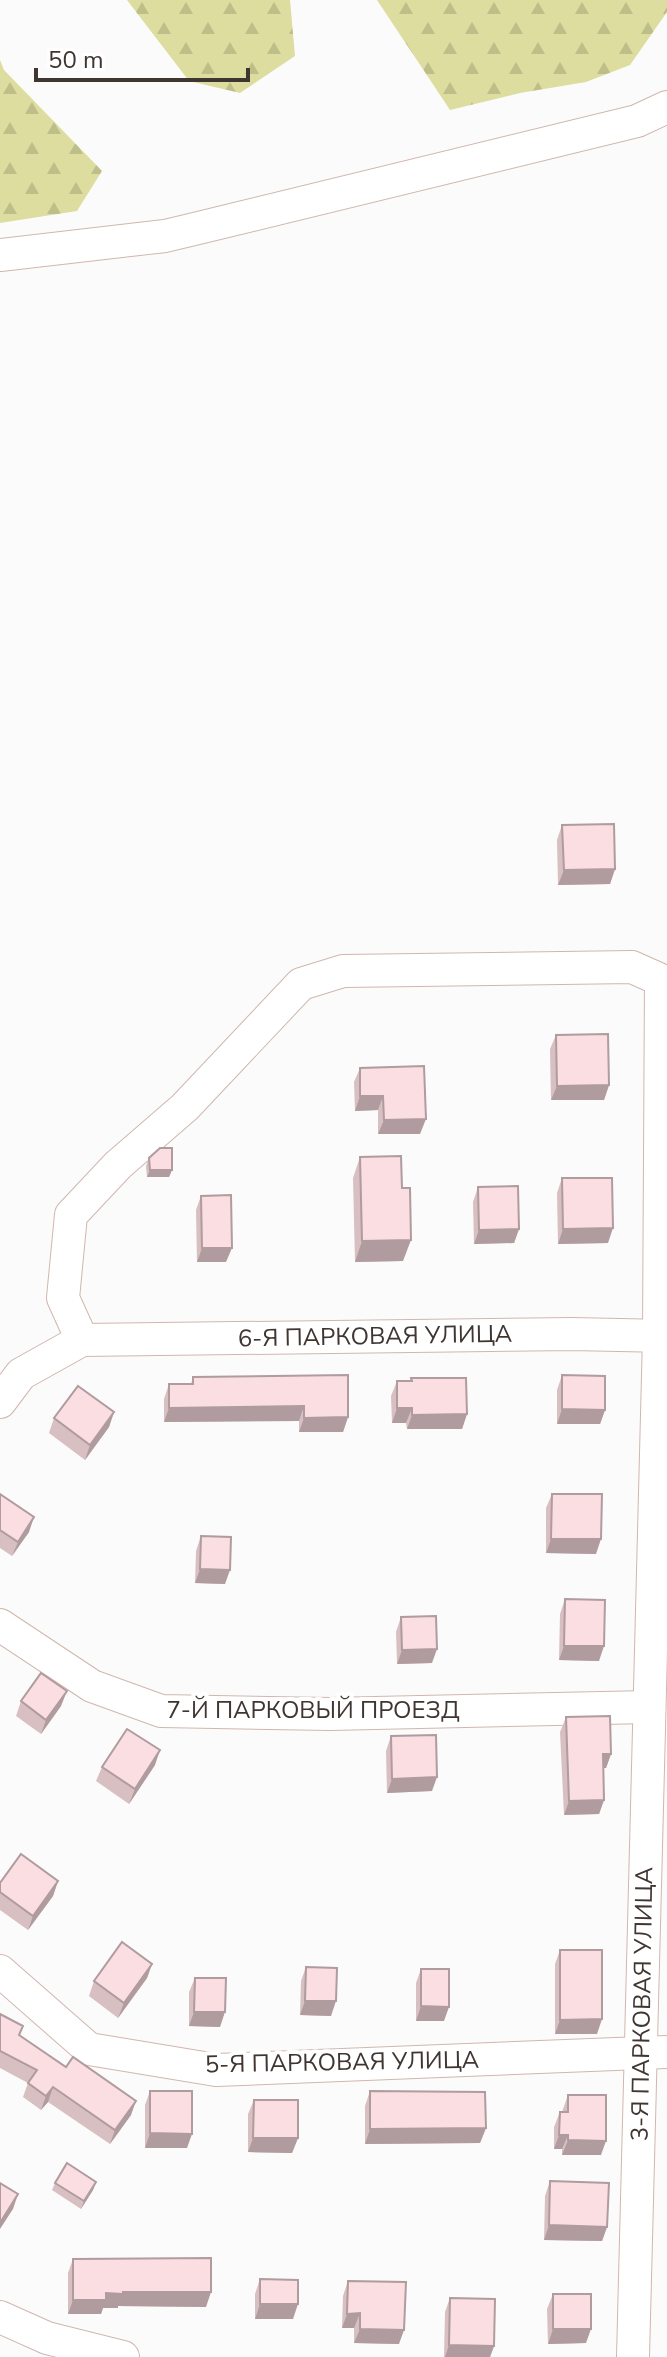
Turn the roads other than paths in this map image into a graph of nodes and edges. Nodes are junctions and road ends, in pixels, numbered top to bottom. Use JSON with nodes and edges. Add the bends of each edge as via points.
{"nodes":[{"id":1,"x":667,"y":107,"type":"edge"},
{"id":2,"x":0,"y":255,"type":"edge"},
{"id":3,"x":663,"y":1336,"type":"edge"},
{"id":4,"x":82,"y":1340,"type":"junction"},
{"id":5,"x":0,"y":1402,"type":"edge"},
{"id":6,"x":0,"y":1625,"type":"edge"},
{"id":7,"x":649,"y":1707,"type":"junction"},
{"id":8,"x":0,"y":1971,"type":"edge"},
{"id":9,"x":654,"y":2052,"type":"edge"},
{"id":10,"x":0,"y":2317,"type":"edge"},
{"id":11,"x":123,"y":2357,"type":"edge"},
{"id":12,"x":633,"y":2357,"type":"edge"}],
"edges":[{"from":1,"to":2,"type":"street","via":[[637,121],[165,236]]},
{"from":3,"to":4,"type":"street","name":"6-Я ПАРКОВАЯ УЛИЦА"},
{"from":3,"to":4,"type":"street","name":"3-Я ПАРКОВАЯ УЛИЦА","via":[[661,980],[632,967],[343,971],[301,984],[185,1107],[71,1215],[63,1298]]},
{"from":3,"to":7,"type":"street","name":"3-Я ПАРКОВАЯ УЛИЦА"},
{"from":4,"to":5,"type":"street","via":[[21,1374]]},
{"from":6,"to":7,"type":"street","name":"7-Й ПАРКОВЫЙ ПРОЕЗД","via":[[92,1686],[161,1711],[330,1714]]},
{"from":7,"to":9,"type":"street","name":"3-Я ПАРКОВАЯ УЛИЦА"},
{"from":8,"to":9,"type":"street","name":"5-Я ПАРКОВАЯ УЛИЦА","via":[[89,2049],[216,2070]]},
{"from":9,"to":12,"type":"street","name":"3-Я ПАРКОВАЯ УЛИЦА"},
{"from":10,"to":11,"type":"street","via":[[47,2338]]}]}
